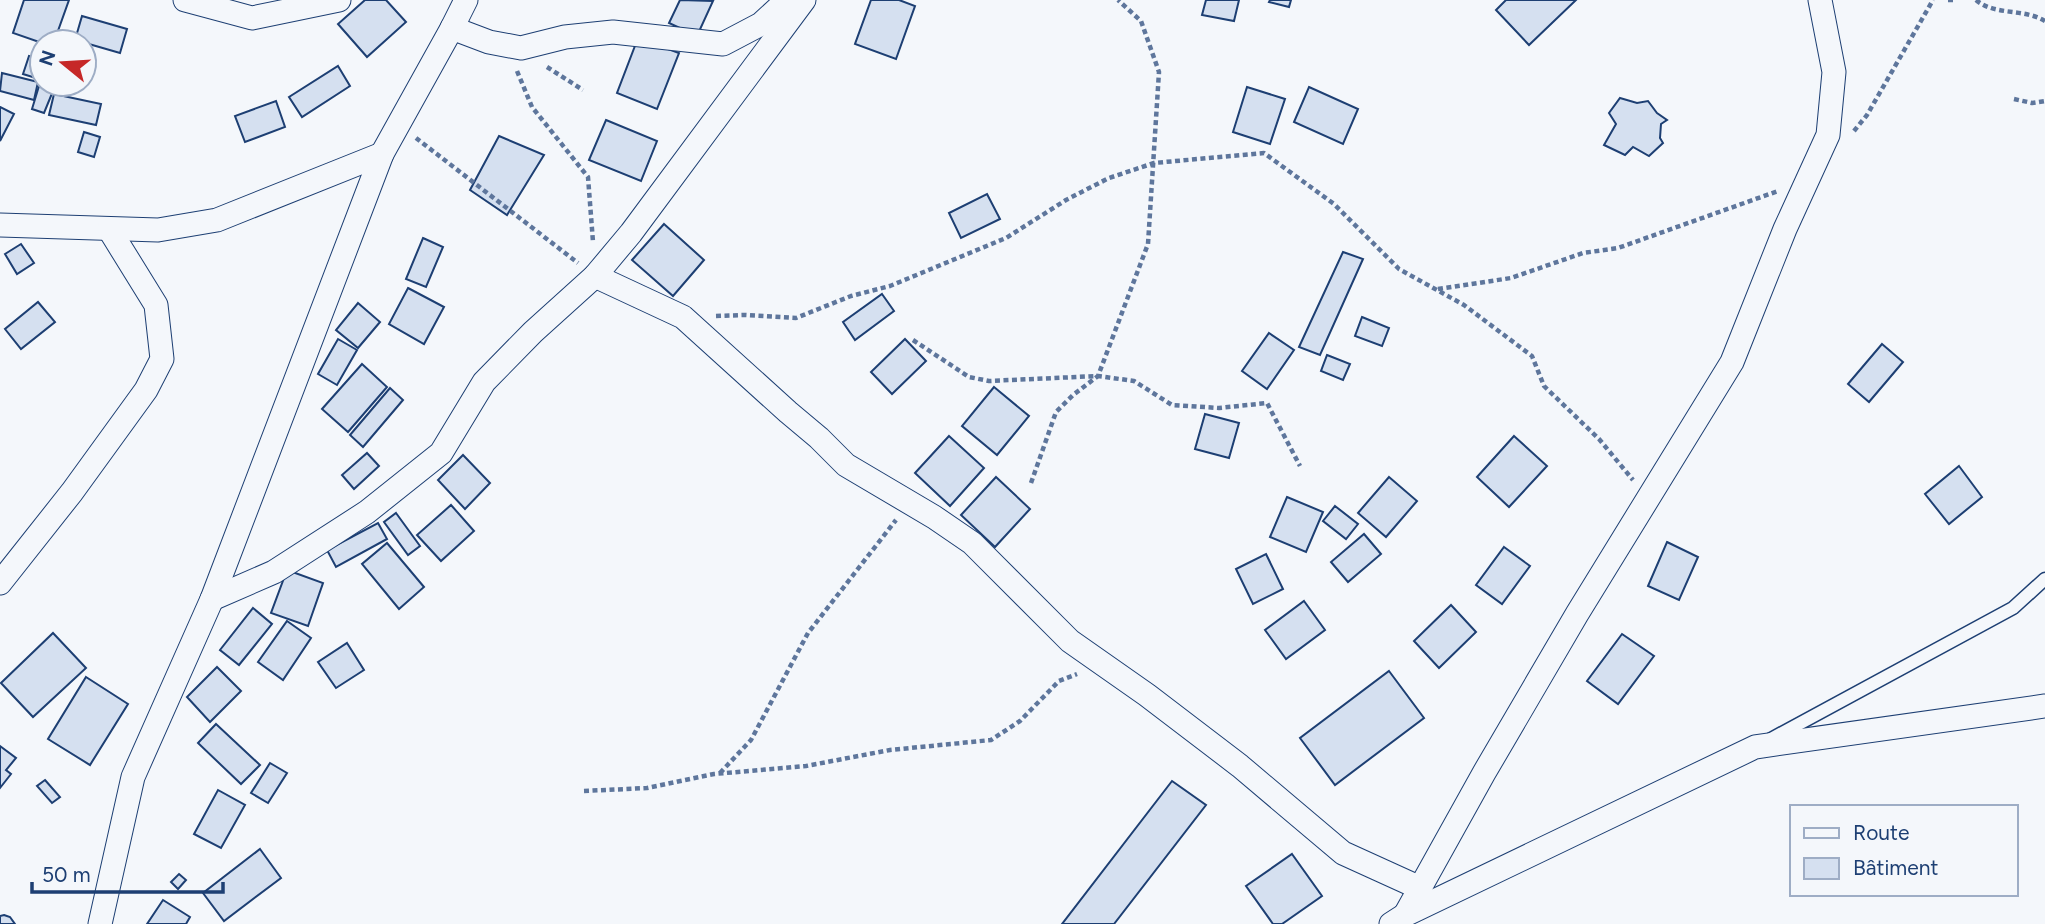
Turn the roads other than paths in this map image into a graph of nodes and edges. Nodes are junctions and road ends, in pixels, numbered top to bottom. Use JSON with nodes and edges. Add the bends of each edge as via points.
{"nodes":[{"id":1,"x":185,"y":0,"type":"edge"},
{"id":2,"x":339,"y":0,"type":"edge"},
{"id":3,"x":466,"y":0,"type":"edge"},
{"id":4,"x":787,"y":0,"type":"edge"},
{"id":5,"x":804,"y":0,"type":"edge"},
{"id":6,"x":1820,"y":0,"type":"edge"},
{"id":7,"x":452,"y":28,"type":"junction"},
{"id":8,"x":382,"y":154,"type":"junction"},
{"id":9,"x":0,"y":225,"type":"edge"},
{"id":10,"x":109,"y":229,"type":"junction"},
{"id":11,"x":595,"y":276,"type":"junction"},
{"id":12,"x":2045,"y":579,"type":"edge"},
{"id":13,"x":0,"y":583,"type":"edge"},
{"id":14,"x":212,"y":599,"type":"junction"},
{"id":15,"x":2045,"y":706,"type":"edge"},
{"id":16,"x":1755,"y":747,"type":"junction"},
{"id":17,"x":1420,"y":888,"type":"junction"},
{"id":18,"x":1398,"y":919,"type":"edge"},
{"id":19,"x":100,"y":924,"type":"edge"}],
"edges":[{"from":1,"to":2,"type":"street","via":[[252,18]]},
{"from":3,"to":7,"type":"street"},
{"from":4,"to":7,"type":"street","via":[[761,24],[723,44],[613,32],[516,47]]},
{"from":5,"to":11,"type":"street"},
{"from":6,"to":17,"type":"street","via":[[1834,72],[1828,135],[1732,362],[1564,637]]},
{"from":7,"to":8,"type":"street"},
{"from":8,"to":10,"type":"street","via":[[217,220],[158,230]]},
{"from":8,"to":14,"type":"street"},
{"from":9,"to":10,"type":"street"},
{"from":10,"to":13,"type":"street","via":[[156,305],[162,359],[146,390]]},
{"from":11,"to":14,"type":"street","via":[[484,382],[441,453],[367,512],[274,572]]},
{"from":11,"to":17,"type":"street","via":[[683,317],[846,465],[972,543],[1070,641],[1240,766],[1343,853]]},
{"from":12,"to":16,"type":"lane","via":[[2013,608]]},
{"from":14,"to":19,"type":"street","via":[[133,777]]},
{"from":15,"to":16,"type":"street"},
{"from":16,"to":18,"type":"street"},
{"from":17,"to":18,"type":"street"}]}
